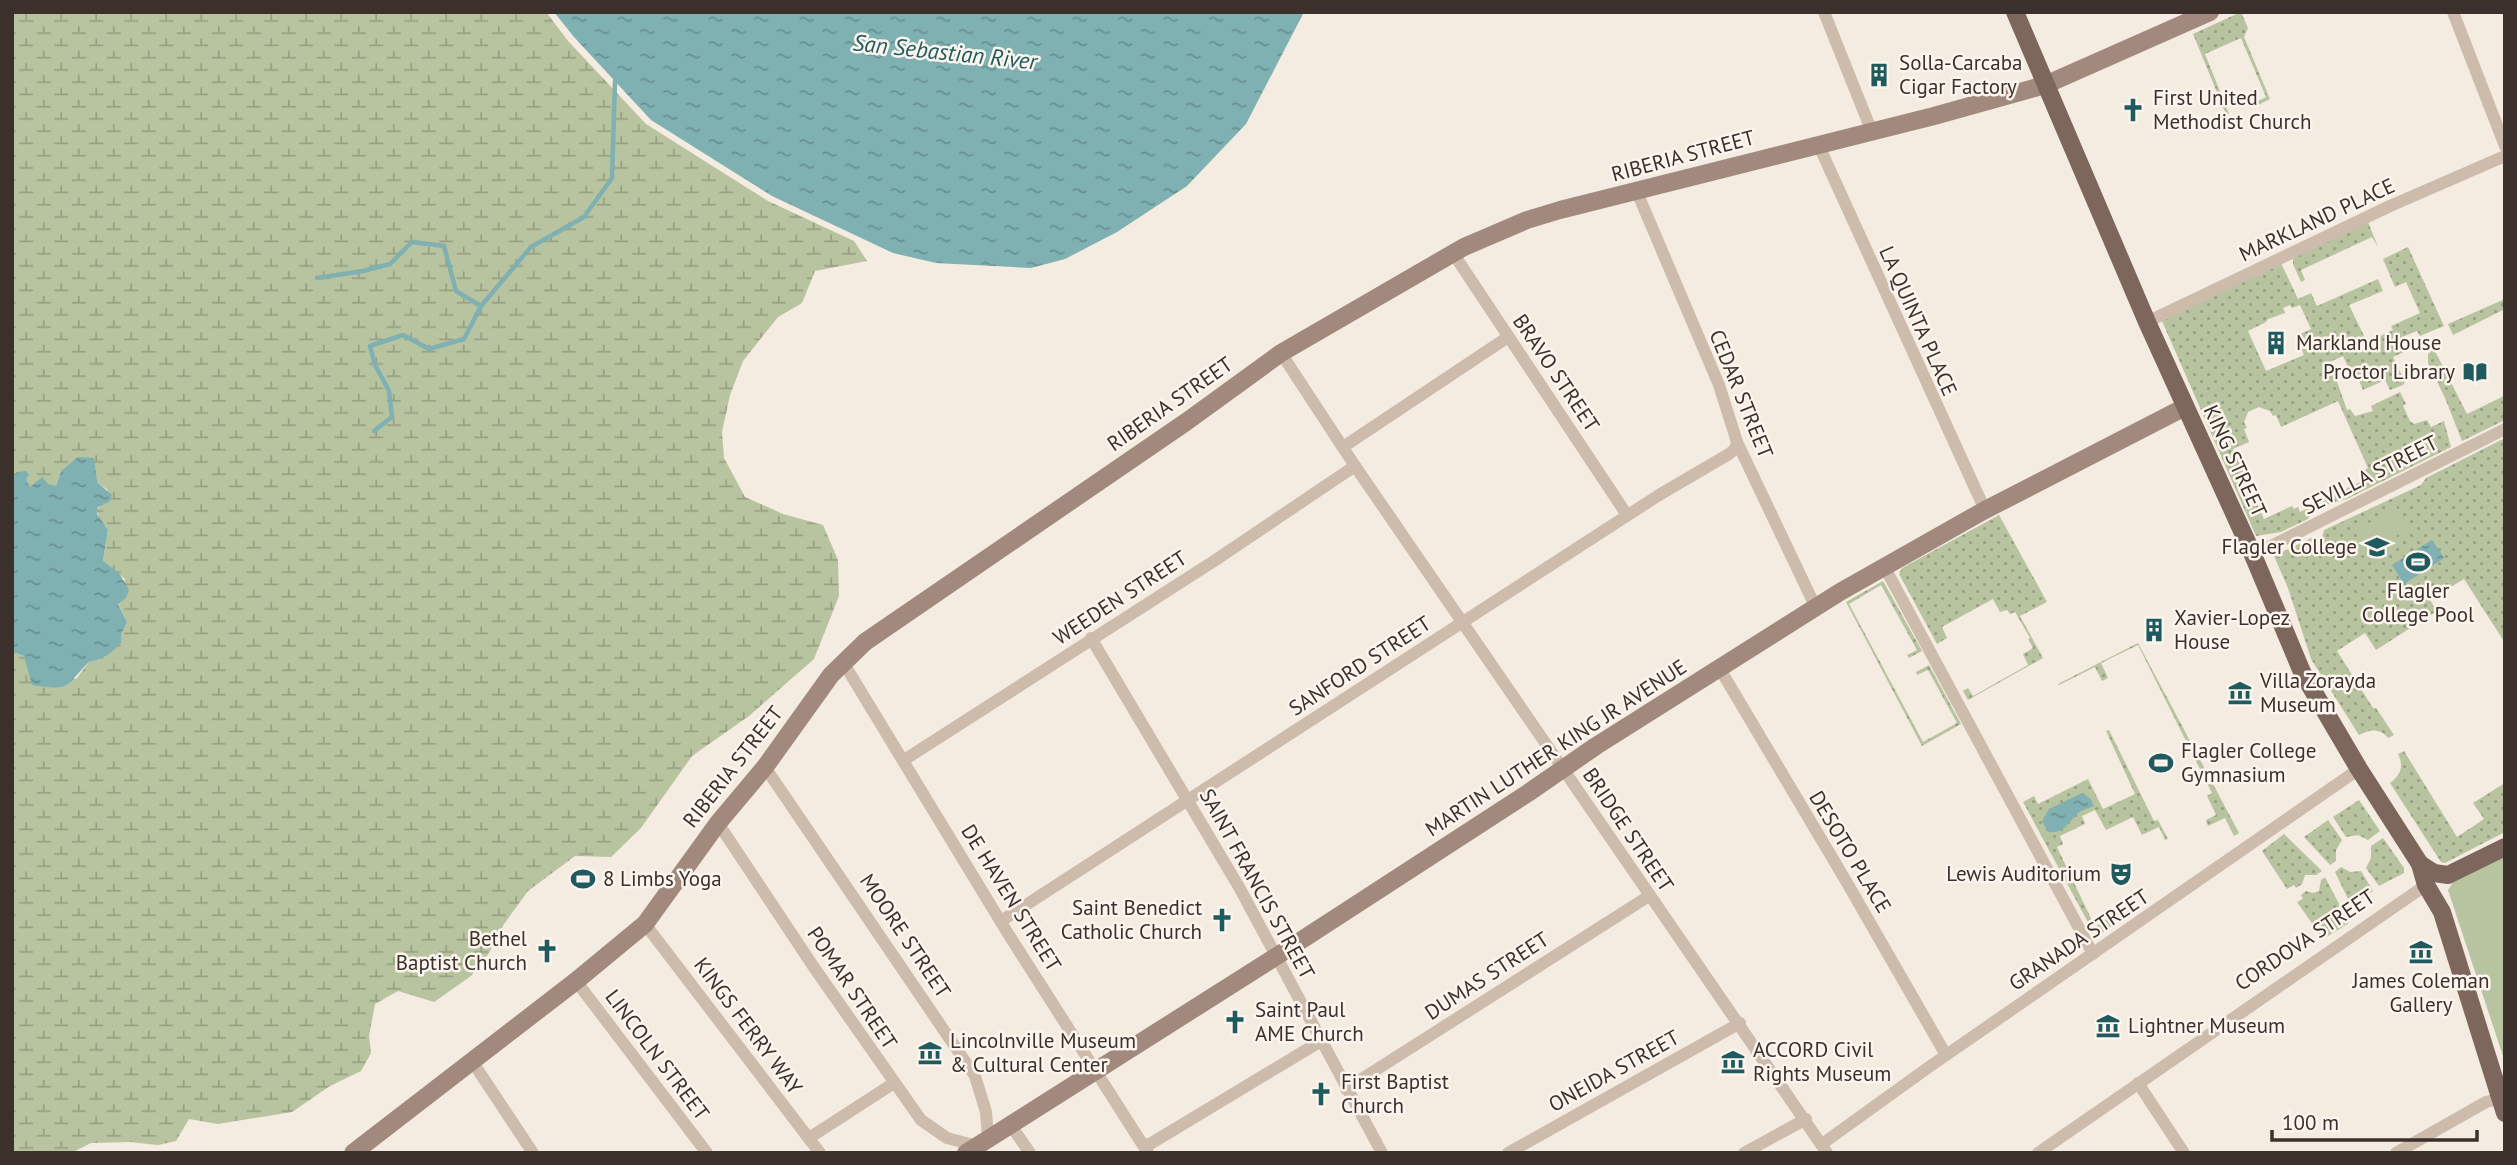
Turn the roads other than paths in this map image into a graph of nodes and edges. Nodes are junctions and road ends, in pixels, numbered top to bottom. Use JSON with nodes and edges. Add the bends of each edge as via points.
{"nodes":[{"id":1,"x":1824,"y":12,"type":"edge"},
{"id":2,"x":2015,"y":12,"type":"edge"},
{"id":3,"x":2210,"y":12,"type":"edge"},
{"id":4,"x":2453,"y":12,"type":"edge"},
{"id":5,"x":2045,"y":85,"type":"junction"},
{"id":6,"x":1872,"y":132,"type":"junction"},
{"id":7,"x":1819,"y":146,"type":"junction"},
{"id":8,"x":2505,"y":146,"type":"edge"},
{"id":9,"x":2505,"y":156,"type":"edge"},
{"id":10,"x":1637,"y":192,"type":"junction"},
{"id":11,"x":1453,"y":253,"type":"junction"},
{"id":12,"x":2147,"y":322,"type":"junction"},
{"id":13,"x":1508,"y":337,"type":"junction"},
{"id":14,"x":1281,"y":353,"type":"junction"},
{"id":15,"x":2185,"y":407,"type":"junction"},
{"id":16,"x":2505,"y":429,"type":"edge"},
{"id":17,"x":1737,"y":442,"type":"junction"},
{"id":18,"x":1343,"y":447,"type":"junction"},
{"id":19,"x":1355,"y":466,"type":"junction"},
{"id":20,"x":1985,"y":510,"type":"junction"},
{"id":21,"x":1628,"y":515,"type":"junction"},
{"id":22,"x":2253,"y":555,"type":"junction"},
{"id":23,"x":1884,"y":566,"type":"junction"},
{"id":24,"x":1816,"y":608,"type":"junction"},
{"id":25,"x":1463,"y":622,"type":"junction"},
{"id":26,"x":1091,"y":638,"type":"junction"},
{"id":27,"x":843,"y":662,"type":"junction"},
{"id":28,"x":1720,"y":669,"type":"junction"},
{"id":29,"x":904,"y":760,"type":"junction"},
{"id":30,"x":765,"y":767,"type":"junction"},
{"id":31,"x":1563,"y":769,"type":"junction"},
{"id":32,"x":2359,"y":769,"type":"junction"},
{"id":33,"x":1188,"y":799,"type":"junction"},
{"id":34,"x":718,"y":823,"type":"junction"},
{"id":35,"x":2505,"y":847,"type":"edge"},
{"id":36,"x":2420,"y":864,"type":"junction"},
{"id":37,"x":2448,"y":875,"type":"junction"},
{"id":38,"x":2427,"y":885,"type":"junction"},
{"id":39,"x":1649,"y":896,"type":"junction"},
{"id":40,"x":2442,"y":912,"type":"junction"},
{"id":41,"x":1001,"y":921,"type":"junction"},
{"id":42,"x":645,"y":924,"type":"junction"},
{"id":43,"x":2093,"y":954,"type":"junction"},
{"id":44,"x":1277,"y":956,"type":"junction"},
{"id":45,"x":576,"y":981,"type":"junction"},
{"id":46,"x":1740,"y":1024,"type":"junction"},
{"id":47,"x":1321,"y":1041,"type":"junction"},
{"id":48,"x":1946,"y":1055,"type":"junction"},
{"id":49,"x":472,"y":1061,"type":"junction"},
{"id":50,"x":1097,"y":1070,"type":"junction"},
{"id":51,"x":894,"y":1083,"type":"junction"},
{"id":52,"x":2138,"y":1083,"type":"junction"},
{"id":53,"x":1346,"y":1089,"type":"junction"},
{"id":54,"x":2503,"y":1102,"type":"edge"},
{"id":55,"x":1806,"y":1119,"type":"junction"},
{"id":56,"x":1010,"y":1124,"type":"junction"},
{"id":57,"x":809,"y":1138,"type":"junction"},
{"id":58,"x":977,"y":1146,"type":"edge"},
{"id":59,"x":1146,"y":1149,"type":"edge"},
{"id":60,"x":1825,"y":1149,"type":"edge"},
{"id":61,"x":354,"y":1153,"type":"edge"},
{"id":62,"x":533,"y":1153,"type":"edge"},
{"id":63,"x":706,"y":1153,"type":"edge"},
{"id":64,"x":820,"y":1153,"type":"edge"},
{"id":65,"x":1030,"y":1153,"type":"edge"},
{"id":66,"x":1382,"y":1153,"type":"edge"},
{"id":67,"x":1508,"y":1153,"type":"edge"},
{"id":68,"x":1744,"y":1153,"type":"edge"},
{"id":69,"x":2038,"y":1153,"type":"edge"},
{"id":70,"x":2184,"y":1153,"type":"edge"},
{"id":71,"x":2396,"y":1153,"type":"edge"}],
"edges":[{"from":1,"to":6,"type":"street"},
{"from":2,"to":5,"type":"main road","name":"KING STREET"},
{"from":3,"to":5,"type":"street","name":"RIBERIA STREET"},
{"from":4,"to":8,"type":"street"},
{"from":5,"to":6,"type":"street","name":"RIBERIA STREET"},
{"from":5,"to":12,"type":"main road","name":"KING STREET"},
{"from":6,"to":7,"type":"street","name":"RIBERIA STREET"},
{"from":7,"to":10,"type":"street","name":"RIBERIA STREET"},
{"from":7,"to":20,"type":"street","name":"LA QUINTA PLACE"},
{"from":9,"to":12,"type":"street","name":"MARKLAND PLACE"},
{"from":10,"to":11,"type":"street","name":"RIBERIA STREET","via":[[1527,220]]},
{"from":10,"to":17,"type":"street","name":"CEDAR STREET","via":[[1719,385]]},
{"from":11,"to":13,"type":"street","name":"BRAVO STREET"},
{"from":11,"to":14,"type":"street","name":"RIBERIA STREET"},
{"from":12,"to":15,"type":"main road","name":"KING STREET"},
{"from":13,"to":18,"type":"street"},
{"from":13,"to":21,"type":"street","name":"BRAVO STREET"},
{"from":14,"to":18,"type":"street","name":"BRIDGE STREET"},
{"from":14,"to":27,"type":"street","name":"RIBERIA STREET"},
{"from":15,"to":20,"type":"street","name":"MARTIN LUTHER KING JR AVENUE"},
{"from":15,"to":22,"type":"main road","name":"KING STREET"},
{"from":16,"to":22,"type":"street","name":"SEVILLA STREET"},
{"from":17,"to":21,"type":"street","name":"SANFORD STREET","via":[[1729,454]]},
{"from":17,"to":24,"type":"street","name":"CEDAR STREET"},
{"from":18,"to":19,"type":"street","name":"BRIDGE STREET"},
{"from":19,"to":25,"type":"street","name":"BRIDGE STREET"},
{"from":19,"to":26,"type":"street","name":"WEEDEN STREET"},
{"from":20,"to":23,"type":"street","name":"MARTIN LUTHER KING JR AVENUE"},
{"from":21,"to":25,"type":"street","name":"SANFORD STREET"},
{"from":22,"to":32,"type":"main road","name":"KING STREET","via":[[2302,672]]},
{"from":23,"to":24,"type":"street","name":"MARTIN LUTHER KING JR AVENUE"},
{"from":23,"to":43,"type":"street"},
{"from":24,"to":28,"type":"street","name":"MARTIN LUTHER KING JR AVENUE"},
{"from":25,"to":31,"type":"street","name":"BRIDGE STREET"},
{"from":25,"to":33,"type":"street","name":"SANFORD STREET"},
{"from":26,"to":29,"type":"street","name":"WEEDEN STREET"},
{"from":26,"to":33,"type":"street","name":"SAINT FRANCIS STREET"},
{"from":27,"to":29,"type":"street","name":"DE HAVEN STREET"},
{"from":27,"to":30,"type":"street","name":"RIBERIA STREET"},
{"from":28,"to":31,"type":"street","name":"MARTIN LUTHER KING JR AVENUE"},
{"from":28,"to":48,"type":"street","name":"DESOTO PLACE"},
{"from":29,"to":41,"type":"street","name":"DE HAVEN STREET"},
{"from":30,"to":34,"type":"street","name":"RIBERIA STREET"},
{"from":30,"to":58,"type":"street","name":"MOORE STREET","via":[[975,1076],[986,1112]]},
{"from":31,"to":39,"type":"street","name":"BRIDGE STREET"},
{"from":31,"to":44,"type":"street","name":"MARTIN LUTHER KING JR AVENUE"},
{"from":32,"to":36,"type":"main road","name":"KING STREET"},
{"from":32,"to":43,"type":"street","name":"GRANADA STREET"},
{"from":33,"to":41,"type":"street","name":"SANFORD STREET"},
{"from":33,"to":44,"type":"street","name":"SAINT FRANCIS STREET"},
{"from":34,"to":42,"type":"street","name":"RIBERIA STREET"},
{"from":34,"to":51,"type":"street","name":"POMAR STREET"},
{"from":35,"to":37,"type":"main road"},
{"from":36,"to":37,"type":"main road"},
{"from":36,"to":38,"type":"main road","name":"KING STREET"},
{"from":37,"to":40,"type":"main road","via":[[2442,887]]},
{"from":38,"to":40,"type":"main road","name":"KING STREET"},
{"from":38,"to":52,"type":"street","name":"CORDOVA STREET"},
{"from":39,"to":46,"type":"street","name":"BRIDGE STREET"},
{"from":39,"to":53,"type":"street","name":"DUMAS STREET"},
{"from":40,"to":54,"type":"main road","name":"KING STREET"},
{"from":41,"to":50,"type":"street","name":"DE HAVEN STREET"},
{"from":42,"to":45,"type":"street","name":"RIBERIA STREET"},
{"from":42,"to":57,"type":"street","name":"KINGS FERRY WAY"},
{"from":43,"to":48,"type":"street","name":"GRANADA STREET"},
{"from":44,"to":47,"type":"street","name":"SAINT FRANCIS STREET"},
{"from":44,"to":50,"type":"street","name":"MARTIN LUTHER KING JR AVENUE"},
{"from":45,"to":49,"type":"street","name":"RIBERIA STREET"},
{"from":45,"to":63,"type":"street","name":"LINCOLN STREET"},
{"from":46,"to":55,"type":"street","name":"BRIDGE STREET"},
{"from":46,"to":67,"type":"street","name":"ONEIDA STREET"},
{"from":47,"to":53,"type":"street","name":"SAINT FRANCIS STREET"},
{"from":47,"to":59,"type":"street"},
{"from":48,"to":60,"type":"street","name":"GRANADA STREET"},
{"from":49,"to":61,"type":"street","name":"RIBERIA STREET"},
{"from":49,"to":62,"type":"street"},
{"from":50,"to":56,"type":"street","name":"MARTIN LUTHER KING JR AVENUE"},
{"from":50,"to":59,"type":"street","name":"DE HAVEN STREET"},
{"from":51,"to":57,"type":"street"},
{"from":51,"to":58,"type":"street","name":"POMAR STREET","via":[[933,1130]]},
{"from":52,"to":69,"type":"street","name":"CORDOVA STREET"},
{"from":52,"to":70,"type":"street"},
{"from":53,"to":66,"type":"street","name":"SAINT FRANCIS STREET"},
{"from":54,"to":71,"type":"street","via":[[2486,1102]]},
{"from":55,"to":60,"type":"street","name":"BRIDGE STREET"},
{"from":55,"to":68,"type":"street"},
{"from":56,"to":58,"type":"street","name":"MARTIN LUTHER KING JR AVENUE"},
{"from":56,"to":65,"type":"street"},
{"from":57,"to":64,"type":"street","name":"KINGS FERRY WAY"}]}
